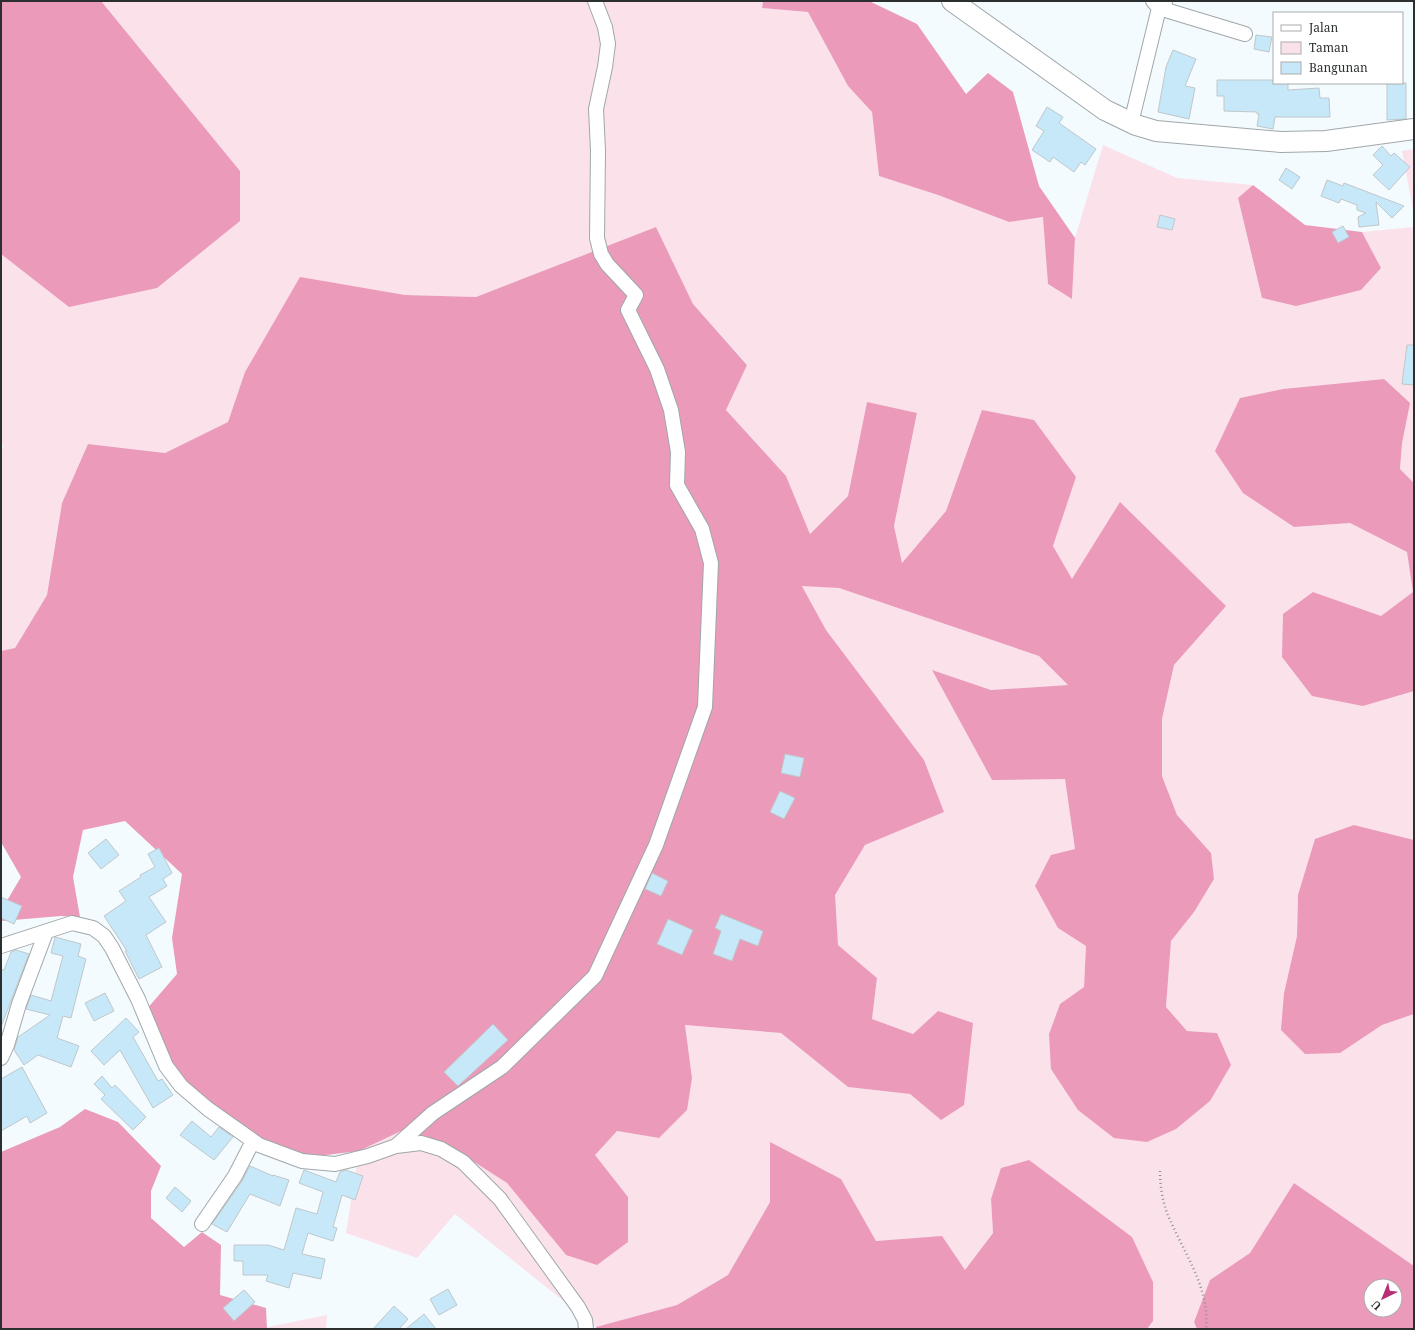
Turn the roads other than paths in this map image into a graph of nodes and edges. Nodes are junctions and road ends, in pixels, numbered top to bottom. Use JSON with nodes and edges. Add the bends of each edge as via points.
{"nodes":[{"id":1,"x":595,"y":1,"type":"edge"},
{"id":2,"x":952,"y":1,"type":"edge"},
{"id":3,"x":1159,"y":3,"type":"edge"},
{"id":4,"x":1245,"y":34,"type":"dead end"},
{"id":5,"x":1131,"y":123,"type":"junction"},
{"id":6,"x":1414,"y":129,"type":"edge"},
{"id":7,"x":46,"y":932,"type":"junction"},
{"id":8,"x":1,"y":946,"type":"edge"},
{"id":9,"x":1,"y":1058,"type":"edge"},
{"id":10,"x":253,"y":1141,"type":"junction"},
{"id":11,"x":396,"y":1146,"type":"junction"},
{"id":12,"x":202,"y":1224,"type":"dead end"},
{"id":13,"x":586,"y":1329,"type":"edge"}],
"edges":[{"from":1,"to":11,"type":"street","via":[[605,27],[608,44],[596,109],[597,238],[601,254],[607,264],[636,295],[628,310],[657,369],[671,410],[678,452],[677,485],[702,529],[711,564],[705,707],[656,845],[595,976],[502,1067],[433,1113]]},
{"from":2,"to":5,"type":"street","via":[[1076,92]]},
{"from":3,"to":4,"type":"street"},
{"from":3,"to":5,"type":"street"},
{"from":5,"to":6,"type":"street","via":[[1156,131],[1281,142],[1326,141]]},
{"from":7,"to":8,"type":"street"},
{"from":7,"to":9,"type":"street","via":[[18,1004]]},
{"from":7,"to":10,"type":"street","via":[[72,923],[93,928],[104,936],[138,999],[166,1066],[181,1086]]},
{"from":10,"to":11,"type":"street","via":[[302,1161],[335,1164]]},
{"from":10,"to":12,"type":"street","via":[[235,1176]]},
{"from":11,"to":13,"type":"street","via":[[421,1143],[441,1149],[463,1162],[500,1199],[578,1307],[585,1320]]}]}
